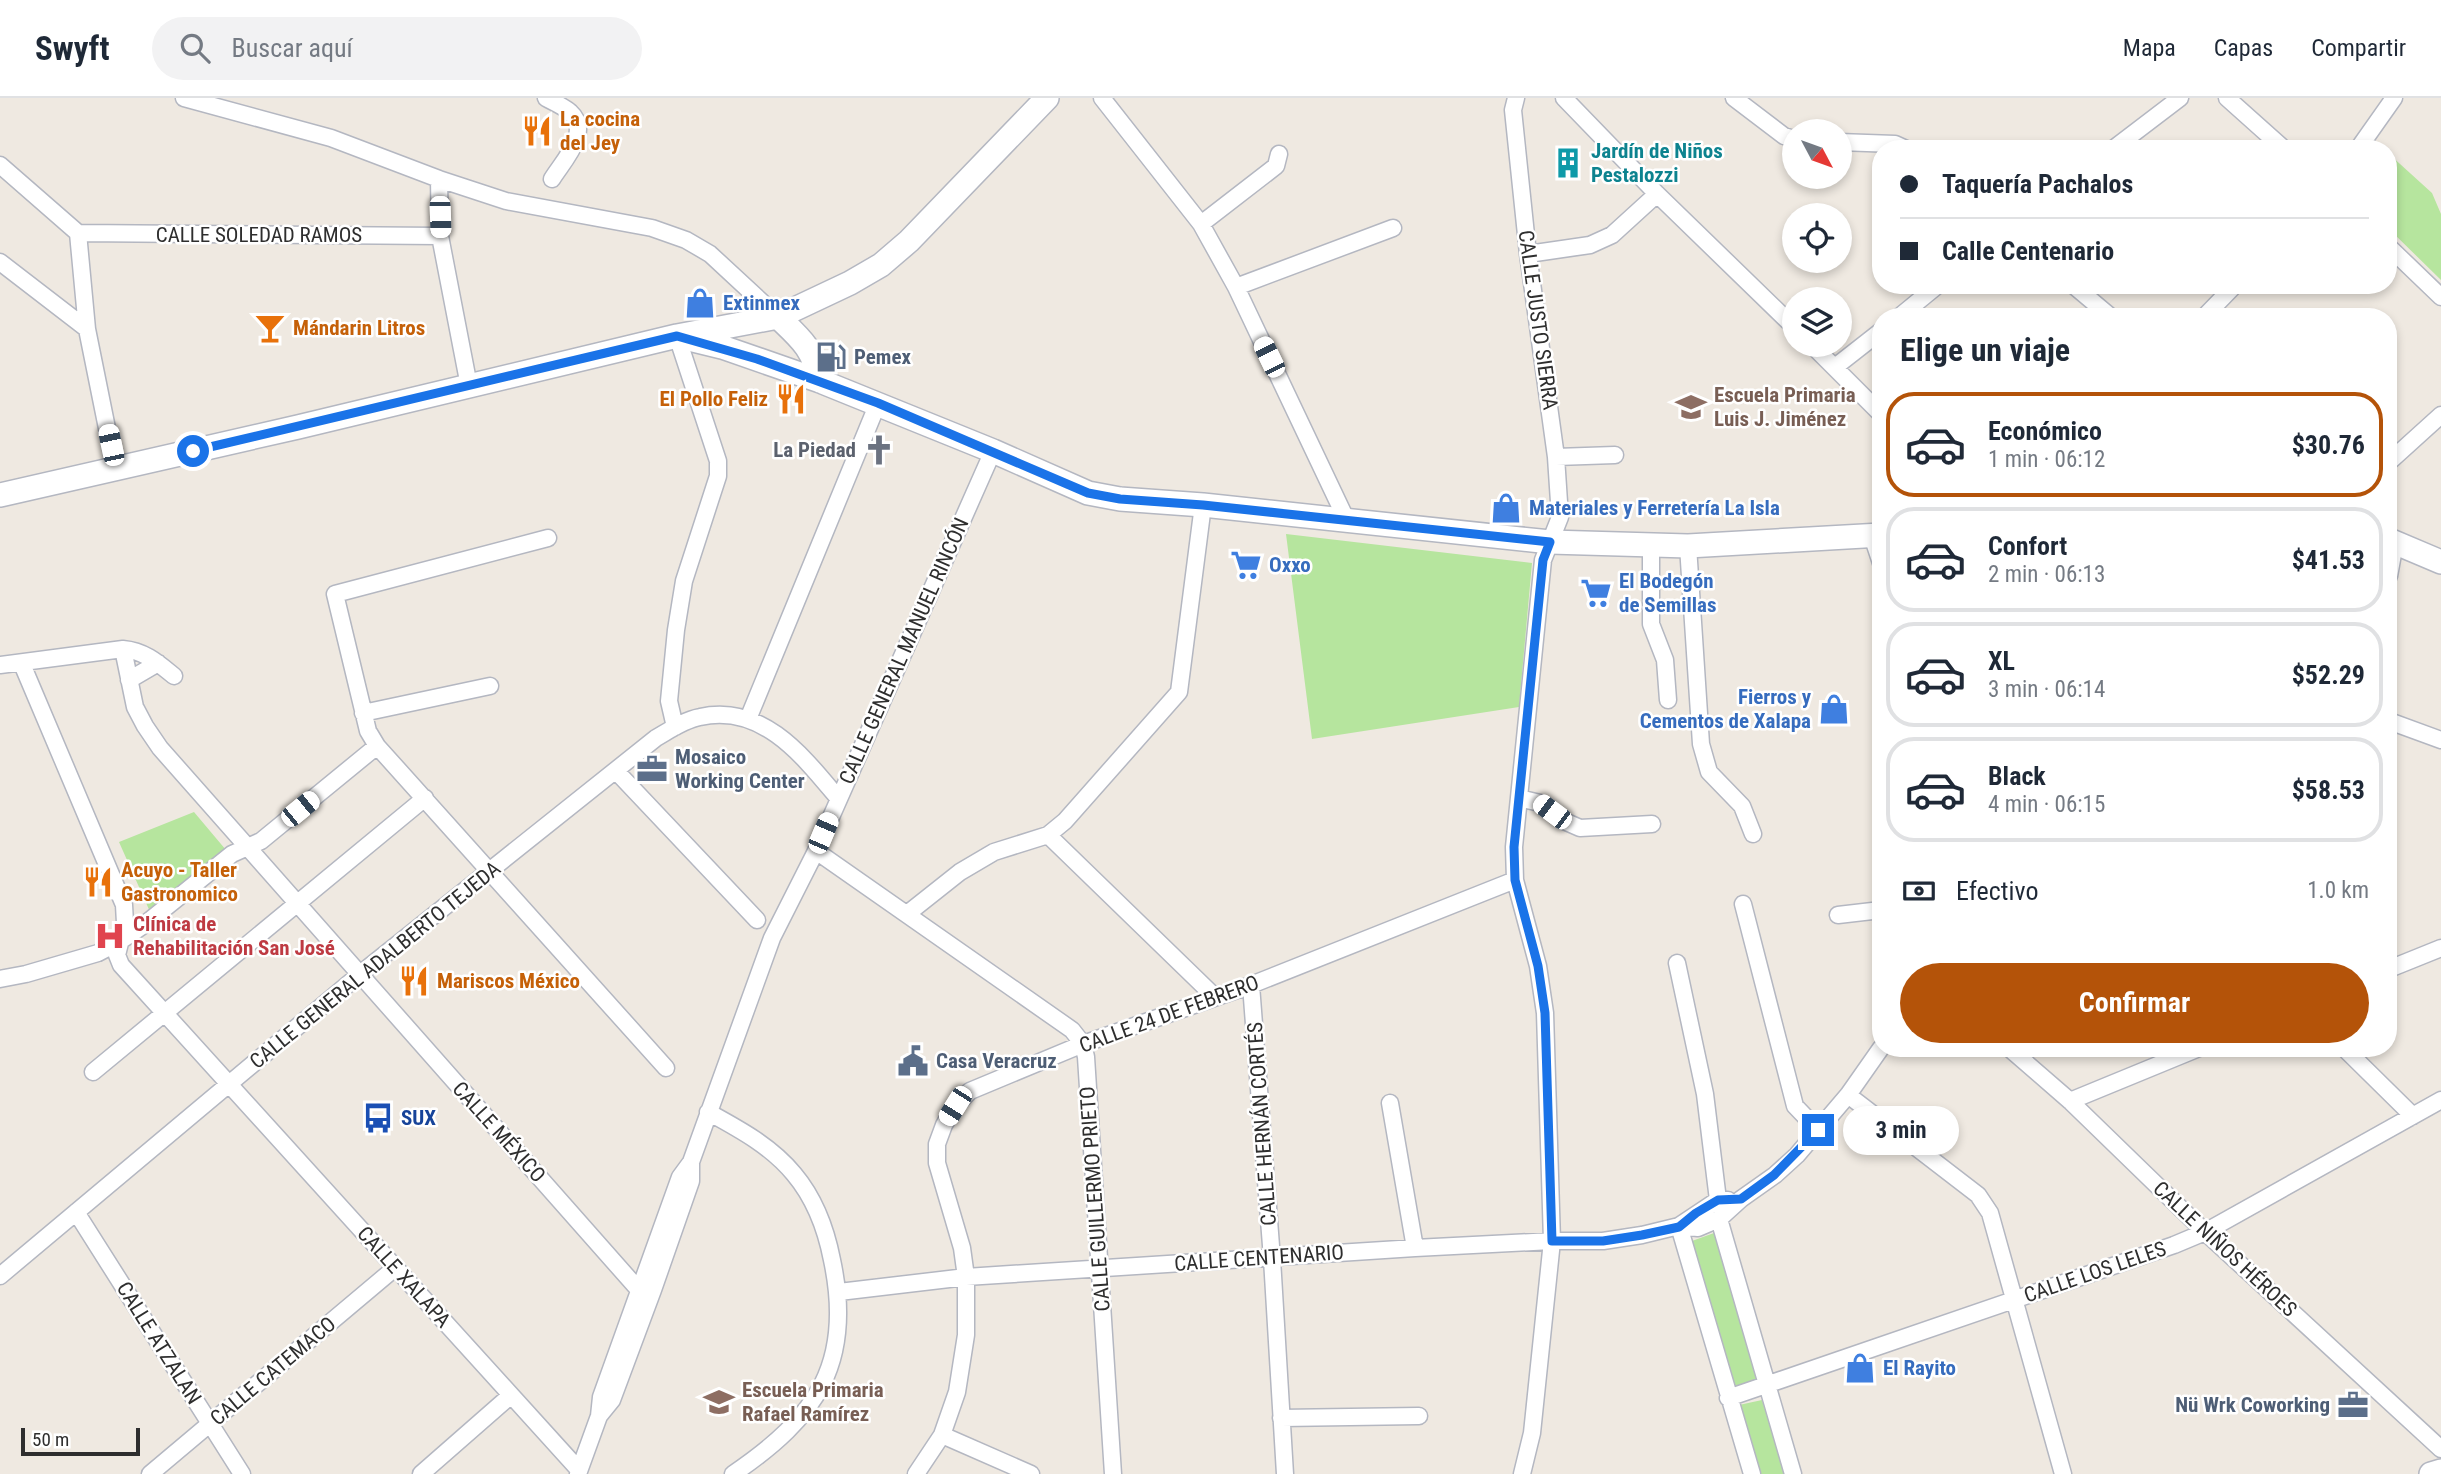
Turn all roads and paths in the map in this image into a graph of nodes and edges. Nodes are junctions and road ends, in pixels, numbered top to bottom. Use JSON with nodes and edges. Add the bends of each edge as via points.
{"nodes":[{"id":1,"x":184,"y":98,"type":"edge"},
{"id":2,"x":546,"y":98,"type":"edge"},
{"id":3,"x":1047,"y":98,"type":"edge"},
{"id":4,"x":1102,"y":98,"type":"edge"},
{"id":5,"x":1517,"y":98,"type":"edge"},
{"id":6,"x":1564,"y":98,"type":"edge"},
{"id":7,"x":1734,"y":98,"type":"edge"},
{"id":8,"x":2180,"y":98,"type":"edge"},
{"id":9,"x":2227,"y":98,"type":"edge"},
{"id":10,"x":2394,"y":98,"type":"edge"},
{"id":11,"x":1782,"y":134,"type":"edge"},
{"id":12,"x":2125,"y":140,"type":"edge"},
{"id":13,"x":2274,"y":140,"type":"edge"},
{"id":14,"x":2364,"y":140,"type":"edge"},
{"id":15,"x":1852,"y":142,"type":"edge"},
{"id":16,"x":1872,"y":143,"type":"edge"},
{"id":17,"x":1279,"y":154,"type":"dead end"},
{"id":18,"x":0,"y":165,"type":"edge"},
{"id":19,"x":439,"y":179,"type":"junction"},
{"id":20,"x":552,"y":180,"type":"dead end"},
{"id":21,"x":1657,"y":194,"type":"junction"},
{"id":22,"x":1201,"y":224,"type":"junction"},
{"id":23,"x":1393,"y":228,"type":"dead end"},
{"id":24,"x":78,"y":233,"type":"junction"},
{"id":25,"x":440,"y":236,"type":"junction"},
{"id":26,"x":1528,"y":254,"type":"junction"},
{"id":27,"x":2397,"y":255,"type":"edge"},
{"id":28,"x":0,"y":262,"type":"edge"},
{"id":29,"x":1236,"y":287,"type":"junction"},
{"id":30,"x":1927,"y":294,"type":"edge"},
{"id":31,"x":2084,"y":294,"type":"edge"},
{"id":32,"x":2226,"y":294,"type":"edge"},
{"id":33,"x":2441,"y":298,"type":"edge"},
{"id":34,"x":1910,"y":308,"type":"edge"},
{"id":35,"x":2100,"y":308,"type":"edge"},
{"id":36,"x":2213,"y":308,"type":"edge"},
{"id":37,"x":1782,"y":315,"type":"edge"},
{"id":38,"x":778,"y":317,"type":"junction"},
{"id":39,"x":87,"y":329,"type":"junction"},
{"id":40,"x":677,"y":336,"type":"junction"},
{"id":41,"x":1872,"y":338,"type":"edge"},
{"id":42,"x":1825,"y":357,"type":"edge"},
{"id":43,"x":757,"y":359,"type":"junction"},
{"id":44,"x":1835,"y":367,"type":"junction"},
{"id":45,"x":820,"y":381,"type":"junction"},
{"id":46,"x":469,"y":386,"type":"junction"},
{"id":47,"x":878,"y":403,"type":"junction"},
{"id":48,"x":1872,"y":405,"type":"edge"},
{"id":49,"x":2441,"y":415,"type":"edge"},
{"id":50,"x":993,"y":451,"type":"junction"},
{"id":51,"x":1615,"y":455,"type":"dead end"},
{"id":52,"x":2397,"y":455,"type":"edge"},
{"id":53,"x":1556,"y":457,"type":"junction"},
{"id":54,"x":115,"y":468,"type":"junction"},
{"id":55,"x":0,"y":495,"type":"edge"},
{"id":56,"x":1203,"y":505,"type":"junction"},
{"id":57,"x":1347,"y":521,"type":"junction"},
{"id":58,"x":1872,"y":536,"type":"edge"},
{"id":59,"x":548,"y":538,"type":"dead end"},
{"id":60,"x":1550,"y":542,"type":"junction"},
{"id":61,"x":1651,"y":544,"type":"junction"},
{"id":62,"x":2397,"y":544,"type":"edge"},
{"id":63,"x":1688,"y":546,"type":"junction"},
{"id":64,"x":2441,"y":562,"type":"edge"},
{"id":65,"x":123,"y":649,"type":"junction"},
{"id":66,"x":158,"y":663,"type":"junction"},
{"id":67,"x":22,"y":664,"type":"junction"},
{"id":68,"x":0,"y":666,"type":"edge"},
{"id":69,"x":174,"y":676,"type":"dead end"},
{"id":70,"x":130,"y":680,"type":"junction"},
{"id":71,"x":490,"y":686,"type":"dead end"},
{"id":72,"x":1668,"y":700,"type":"dead end"},
{"id":73,"x":363,"y":713,"type":"junction"},
{"id":74,"x":748,"y":719,"type":"junction"},
{"id":75,"x":2397,"y":724,"type":"edge"},
{"id":76,"x":675,"y":727,"type":"junction"},
{"id":77,"x":2441,"y":740,"type":"edge"},
{"id":78,"x":377,"y":746,"type":"junction"},
{"id":79,"x":616,"y":771,"type":"junction"},
{"id":80,"x":425,"y":798,"type":"junction"},
{"id":81,"x":838,"y":798,"type":"junction"},
{"id":82,"x":1519,"y":798,"type":"junction"},
{"id":83,"x":1652,"y":824,"type":"dead end"},
{"id":84,"x":1753,"y":834,"type":"dead end"},
{"id":85,"x":1048,"y":835,"type":"junction"},
{"id":86,"x":246,"y":848,"type":"junction"},
{"id":87,"x":816,"y":851,"type":"junction"},
{"id":88,"x":490,"y":872,"type":"junction"},
{"id":89,"x":1515,"y":880,"type":"junction"},
{"id":90,"x":297,"y":903,"type":"junction"},
{"id":91,"x":1743,"y":904,"type":"dead end"},
{"id":92,"x":1872,"y":911,"type":"edge"},
{"id":93,"x":907,"y":914,"type":"junction"},
{"id":94,"x":1838,"y":915,"type":"dead end"},
{"id":95,"x":757,"y":920,"type":"dead end"},
{"id":96,"x":119,"y":942,"type":"junction"},
{"id":97,"x":2441,"y":948,"type":"edge"},
{"id":98,"x":1676,"y":963,"type":"dead end"},
{"id":99,"x":2397,"y":966,"type":"edge"},
{"id":100,"x":359,"y":975,"type":"junction"},
{"id":101,"x":0,"y":979,"type":"edge"},
{"id":102,"x":1251,"y":985,"type":"junction"},
{"id":103,"x":1215,"y":996,"type":"junction"},
{"id":104,"x":165,"y":1013,"type":"junction"},
{"id":105,"x":1083,"y":1044,"type":"junction"},
{"id":106,"x":1875,"y":1057,"type":"edge"},
{"id":107,"x":2019,"y":1057,"type":"edge"},
{"id":108,"x":2156,"y":1057,"type":"edge"},
{"id":109,"x":2178,"y":1057,"type":"edge"},
{"id":110,"x":2353,"y":1057,"type":"edge"},
{"id":111,"x":2159,"y":1065,"type":"junction"},
{"id":112,"x":666,"y":1068,"type":"dead end"},
{"id":113,"x":93,"y":1072,"type":"dead end"},
{"id":114,"x":229,"y":1083,"type":"junction"},
{"id":115,"x":1848,"y":1095,"type":"junction"},
{"id":116,"x":2441,"y":1100,"type":"edge"},
{"id":117,"x":2070,"y":1101,"type":"junction"},
{"id":118,"x":1390,"y":1103,"type":"dead end"},
{"id":119,"x":708,"y":1112,"type":"junction"},
{"id":120,"x":2413,"y":1116,"type":"junction"},
{"id":121,"x":1818,"y":1130,"type":"junction"},
{"id":122,"x":691,"y":1162,"type":"junction"},
{"id":123,"x":1741,"y":1199,"type":"junction"},
{"id":124,"x":1718,"y":1200,"type":"junction"},
{"id":125,"x":76,"y":1212,"type":"junction"},
{"id":126,"x":1719,"y":1219,"type":"junction"},
{"id":127,"x":1679,"y":1227,"type":"junction"},
{"id":128,"x":2205,"y":1232,"type":"junction"},
{"id":129,"x":1552,"y":1241,"type":"junction"},
{"id":130,"x":1415,"y":1248,"type":"junction"},
{"id":131,"x":20,"y":1257,"type":"junction"},
{"id":132,"x":0,"y":1259,"type":"edge"},
{"id":133,"x":1272,"y":1259,"type":"junction"},
{"id":134,"x":395,"y":1268,"type":"junction"},
{"id":135,"x":1100,"y":1268,"type":"junction"},
{"id":136,"x":0,"y":1275,"type":"edge"},
{"id":137,"x":966,"y":1277,"type":"junction"},
{"id":138,"x":638,"y":1289,"type":"junction"},
{"id":139,"x":839,"y":1292,"type":"junction"},
{"id":140,"x":2013,"y":1300,"type":"junction"},
{"id":141,"x":1768,"y":1385,"type":"junction"},
{"id":142,"x":510,"y":1396,"type":"junction"},
{"id":143,"x":1728,"y":1398,"type":"junction"},
{"id":144,"x":599,"y":1416,"type":"junction"},
{"id":145,"x":1419,"y":1416,"type":"dead end"},
{"id":146,"x":1281,"y":1418,"type":"junction"},
{"id":147,"x":210,"y":1424,"type":"junction"},
{"id":148,"x":942,"y":1435,"type":"junction"},
{"id":149,"x":2441,"y":1449,"type":"edge"},
{"id":150,"x":2441,"y":1471,"type":"edge"},
{"id":151,"x":578,"y":1472,"type":"edge"},
{"id":152,"x":150,"y":1474,"type":"edge"},
{"id":153,"x":242,"y":1474,"type":"edge"},
{"id":154,"x":421,"y":1474,"type":"edge"},
{"id":155,"x":733,"y":1474,"type":"edge"},
{"id":156,"x":916,"y":1474,"type":"edge"},
{"id":157,"x":1031,"y":1474,"type":"edge"},
{"id":158,"x":1113,"y":1474,"type":"edge"},
{"id":159,"x":1284,"y":1474,"type":"edge"},
{"id":160,"x":1522,"y":1474,"type":"edge"},
{"id":161,"x":1752,"y":1474,"type":"edge"},
{"id":162,"x":1793,"y":1474,"type":"edge"},
{"id":163,"x":2063,"y":1474,"type":"edge"},
{"id":164,"x":2431,"y":1474,"type":"edge"}],
"edges":[{"from":1,"to":19,"type":"street","via":[[331,138]]},
{"from":2,"to":20,"type":"street","via":[[570,113],[579,135]]},
{"from":3,"to":38,"type":"main road","via":[[881,265]]},
{"from":4,"to":22,"type":"street"},
{"from":5,"to":26,"type":"street","name":"CALLE JUSTO SIERRA","via":[[1513,110]]},
{"from":6,"to":21,"type":"street"},
{"from":7,"to":11,"type":"street"},
{"from":8,"to":12,"type":"street"},
{"from":9,"to":13,"type":"street"},
{"from":10,"to":14,"type":"street"},
{"from":15,"to":16,"type":"street"},
{"from":17,"to":22,"type":"street","via":[[1276,166]]},
{"from":18,"to":24,"type":"street"},
{"from":19,"to":25,"type":"street"},
{"from":19,"to":38,"type":"street","via":[[506,201],[652,228],[686,240],[710,254]]},
{"from":21,"to":26,"type":"street","via":[[1612,235],[1590,245]]},
{"from":21,"to":37,"type":"street"},
{"from":22,"to":29,"type":"street"},
{"from":23,"to":29,"type":"street"},
{"from":24,"to":25,"type":"street","name":"CALLE SOLEDAD RAMOS"},
{"from":24,"to":39,"type":"street"},
{"from":25,"to":46,"type":"street"},
{"from":26,"to":53,"type":"street","name":"CALLE JUSTO SIERRA"},
{"from":27,"to":33,"type":"street"},
{"from":28,"to":39,"type":"street"},
{"from":29,"to":57,"type":"street"},
{"from":30,"to":34,"type":"street"},
{"from":31,"to":35,"type":"street"},
{"from":32,"to":36,"type":"street"},
{"from":38,"to":40,"type":"main road"},
{"from":38,"to":43,"type":"main road","via":[[763,338]]},
{"from":38,"to":45,"type":"main road","via":[[814,357]]},
{"from":39,"to":54,"type":"street"},
{"from":40,"to":43,"type":"main road"},
{"from":40,"to":46,"type":"main road"},
{"from":40,"to":76,"type":"street","via":[[718,461],[718,476],[684,581],[669,701]]},
{"from":41,"to":44,"type":"street"},
{"from":42,"to":44,"type":"street"},
{"from":43,"to":45,"type":"main road"},
{"from":44,"to":48,"type":"street"},
{"from":45,"to":47,"type":"main road"},
{"from":46,"to":54,"type":"main road"},
{"from":47,"to":50,"type":"main road"},
{"from":47,"to":74,"type":"street"},
{"from":49,"to":52,"type":"street"},
{"from":50,"to":56,"type":"main road","via":[[1088,493]]},
{"from":50,"to":81,"type":"street","name":"CALLE GENERAL MANUEL RINCÓN"},
{"from":51,"to":53,"type":"street"},
{"from":53,"to":60,"type":"street","name":"CALLE JUSTO SIERRA","via":[[1560,517]]},
{"from":54,"to":55,"type":"main road"},
{"from":56,"to":57,"type":"main road"},
{"from":56,"to":85,"type":"street","via":[[1179,692]]},
{"from":57,"to":60,"type":"main road"},
{"from":58,"to":63,"type":"main road"},
{"from":59,"to":73,"type":"street","via":[[335,594]]},
{"from":60,"to":61,"type":"main road"},
{"from":60,"to":82,"type":"street","name":"CALLE JUSTO SIERRA","via":[[1543,560]]},
{"from":61,"to":63,"type":"main road"},
{"from":61,"to":72,"type":"street","via":[[1651,624],[1665,660]]},
{"from":62,"to":64,"type":"main road"},
{"from":63,"to":84,"type":"street","via":[[1701,744],[1709,772],[1742,806]]},
{"from":65,"to":66,"type":"street","via":[[136,650]]},
{"from":65,"to":67,"type":"street"},
{"from":65,"to":70,"type":"street","name":"CALLE MÉXICO"},
{"from":66,"to":69,"type":"street"},
{"from":66,"to":70,"type":"street"},
{"from":67,"to":68,"type":"street"},
{"from":67,"to":96,"type":"street","via":[[124,905]]},
{"from":70,"to":86,"type":"street","name":"CALLE MÉXICO","via":[[135,707],[160,748]]},
{"from":71,"to":73,"type":"street"},
{"from":73,"to":78,"type":"street"},
{"from":74,"to":76,"type":"street","name":"CALLE GENERAL ADALBERTO TEJEDA","via":[[728,714],[700,717]]},
{"from":74,"to":81,"type":"street","name":"CALLE GENERAL ADALBERTO TEJEDA","via":[[797,749]]},
{"from":75,"to":77,"type":"street"},
{"from":76,"to":79,"type":"street","name":"CALLE GENERAL ADALBERTO TEJEDA"},
{"from":78,"to":80,"type":"street"},
{"from":78,"to":86,"type":"street","via":[[261,841]]},
{"from":79,"to":88,"type":"street","name":"CALLE GENERAL ADALBERTO TEJEDA"},
{"from":79,"to":95,"type":"street"},
{"from":80,"to":88,"type":"street"},
{"from":80,"to":90,"type":"street"},
{"from":81,"to":87,"type":"street","name":"CALLE GENERAL MANUEL RINCÓN"},
{"from":82,"to":83,"type":"street","via":[[1540,803],[1580,828]]},
{"from":82,"to":89,"type":"street","name":"CALLE JUSTO SIERRA"},
{"from":85,"to":93,"type":"street","via":[[994,852]]},
{"from":85,"to":103,"type":"street"},
{"from":86,"to":90,"type":"street","name":"CALLE MÉXICO"},
{"from":86,"to":96,"type":"street","via":[[232,854]]},
{"from":87,"to":93,"type":"street"},
{"from":87,"to":119,"type":"street","name":"CALLE GENERAL MANUEL RINCÓN","via":[[772,938]]},
{"from":88,"to":100,"type":"street","name":"CALLE GENERAL ADALBERTO TEJEDA"},
{"from":88,"to":112,"type":"street"},
{"from":89,"to":102,"type":"street","name":"CALLE 24 DE FEBRERO"},
{"from":89,"to":129,"type":"street","name":"CALLE JUSTO SIERRA","via":[[1538,966],[1545,1013]]},
{"from":90,"to":100,"type":"street","name":"CALLE MÉXICO"},
{"from":90,"to":104,"type":"street"},
{"from":91,"to":121,"type":"street","via":[[1795,1106]]},
{"from":92,"to":94,"type":"street"},
{"from":93,"to":105,"type":"street","via":[[1073,1030]]},
{"from":96,"to":101,"type":"street","via":[[98,953]]},
{"from":96,"to":104,"type":"street","name":"CALLE XALAPA","via":[[121,965]]},
{"from":97,"to":99,"type":"street"},
{"from":98,"to":124,"type":"street","via":[[1705,1094]]},
{"from":100,"to":114,"type":"street","name":"CALLE GENERAL ADALBERTO TEJEDA"},
{"from":100,"to":138,"type":"street","name":"CALLE MÉXICO"},
{"from":102,"to":103,"type":"street","name":"CALLE 24 DE FEBRERO"},
{"from":102,"to":133,"type":"street","name":"CALLE HERNÁN CORTÉS"},
{"from":103,"to":105,"type":"street","name":"CALLE 24 DE FEBRERO"},
{"from":104,"to":113,"type":"street"},
{"from":104,"to":114,"type":"street","name":"CALLE XALAPA"},
{"from":105,"to":135,"type":"street","name":"CALLE GUILLERMO PRIETO"},
{"from":105,"to":137,"type":"street","name":"CALLE 24 DE FEBRERO","via":[[970,1091],[944,1125],[937,1163]]},
{"from":106,"to":115,"type":"street","name":"CALLE CENTENARIO"},
{"from":107,"to":117,"type":"street","name":"CALLE NIÑOS HÉROES"},
{"from":108,"to":111,"type":"street"},
{"from":109,"to":111,"type":"street"},
{"from":110,"to":120,"type":"street"},
{"from":111,"to":117,"type":"street"},
{"from":114,"to":125,"type":"street","name":"CALLE GENERAL ADALBERTO TEJEDA"},
{"from":114,"to":134,"type":"street","name":"CALLE XALAPA"},
{"from":115,"to":121,"type":"street","name":"CALLE CENTENARIO"},
{"from":115,"to":140,"type":"street","via":[[1978,1195],[1990,1213]]},
{"from":116,"to":120,"type":"street","name":"CALLE LOS LELES"},
{"from":117,"to":128,"type":"street","name":"CALLE NIÑOS HÉROES"},
{"from":118,"to":130,"type":"street"},
{"from":119,"to":122,"type":"street","name":"CALLE GENERAL MANUEL RINCÓN"},
{"from":119,"to":139,"type":"street","via":[[771,1151],[794,1173],[814,1201],[830,1246]]},
{"from":120,"to":128,"type":"street","name":"CALLE LOS LELES"},
{"from":121,"to":123,"type":"street","name":"CALLE CENTENARIO","via":[[1774,1175]]},
{"from":122,"to":138,"type":"street","name":"CALLE GENERAL MANUEL RINCÓN","via":[[680,1177]]},
{"from":122,"to":144,"type":"street","name":"CALLE GENERAL MANUEL RINCÓN","via":[[691,1181],[653,1290],[612,1400]]},
{"from":123,"to":124,"type":"street"},
{"from":123,"to":126,"type":"street","name":"CALLE CENTENARIO"},
{"from":124,"to":127,"type":"street","name":"CALLE CENTENARIO"},
{"from":125,"to":131,"type":"street","name":"CALLE GENERAL ADALBERTO TEJEDA"},
{"from":125,"to":147,"type":"street","name":"CALLE ATZALAN"},
{"from":126,"to":127,"type":"street","name":"CALLE CENTENARIO","via":[[1698,1228]]},
{"from":126,"to":141,"type":"street"},
{"from":127,"to":129,"type":"street","name":"CALLE CENTENARIO","via":[[1603,1241]]},
{"from":127,"to":143,"type":"street"},
{"from":128,"to":140,"type":"street","name":"CALLE LOS LELES"},
{"from":128,"to":149,"type":"street","name":"CALLE NIÑOS HÉROES"},
{"from":129,"to":130,"type":"street","name":"CALLE CENTENARIO"},
{"from":129,"to":160,"type":"street","name":"CALLE JUSTO SIERRA","via":[[1532,1433]]},
{"from":130,"to":133,"type":"street","name":"CALLE CENTENARIO"},
{"from":131,"to":132,"type":"street"},
{"from":131,"to":136,"type":"street","name":"CALLE GENERAL ADALBERTO TEJEDA"},
{"from":133,"to":135,"type":"street","name":"CALLE CENTENARIO"},
{"from":133,"to":146,"type":"street","name":"CALLE HERNÁN CORTÉS"},
{"from":134,"to":142,"type":"street","name":"CALLE XALAPA"},
{"from":134,"to":147,"type":"street","name":"CALLE CATEMACO"},
{"from":135,"to":137,"type":"street","name":"CALLE CENTENARIO"},
{"from":135,"to":158,"type":"street","name":"CALLE GUILLERMO PRIETO"},
{"from":137,"to":139,"type":"street","name":"CALLE CENTENARIO"},
{"from":137,"to":148,"type":"street","name":"CALLE 24 DE FEBRERO","via":[[966,1335],[957,1392]]},
{"from":138,"to":144,"type":"street","name":"CALLE GENERAL MANUEL RINCÓN","via":[[601,1397]]},
{"from":139,"to":155,"type":"street","via":[[836,1353],[826,1378],[783,1435]]},
{"from":140,"to":141,"type":"street","name":"CALLE LOS LELES"},
{"from":140,"to":163,"type":"street"},
{"from":141,"to":143,"type":"street","name":"CALLE LOS LELES"},
{"from":141,"to":162,"type":"street"},
{"from":142,"to":151,"type":"street","name":"CALLE XALAPA"},
{"from":142,"to":154,"type":"street"},
{"from":143,"to":161,"type":"street"},
{"from":144,"to":151,"type":"street","name":"CALLE GENERAL MANUEL RINCÓN"},
{"from":145,"to":146,"type":"street"},
{"from":146,"to":159,"type":"street","name":"CALLE HERNÁN CORTÉS"},
{"from":147,"to":152,"type":"street","name":"CALLE CATEMACO"},
{"from":147,"to":153,"type":"street","name":"CALLE ATZALAN"},
{"from":148,"to":156,"type":"street","name":"CALLE 24 DE FEBRERO"},
{"from":148,"to":157,"type":"street"},
{"from":150,"to":164,"type":"main road"}]}
